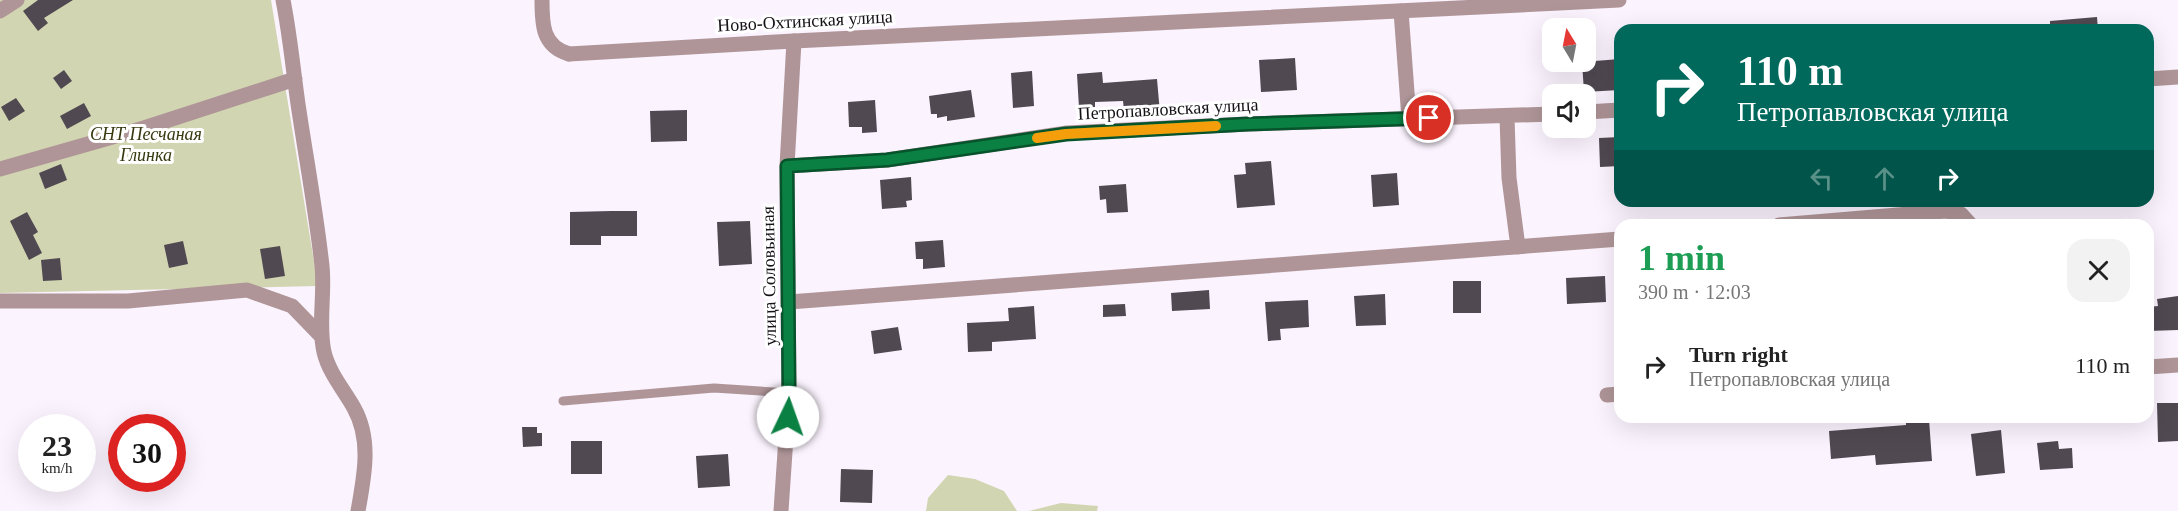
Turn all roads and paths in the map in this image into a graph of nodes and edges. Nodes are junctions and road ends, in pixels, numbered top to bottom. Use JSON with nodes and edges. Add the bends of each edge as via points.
{"nodes":[{"id":1,"x":17,"y":0,"type":"edge"},
{"id":2,"x":283,"y":0,"type":"edge"},
{"id":3,"x":542,"y":0,"type":"edge"},
{"id":4,"x":1619,"y":0,"type":"edge"},
{"id":5,"x":0,"y":10,"type":"edge"},
{"id":6,"x":1401,"y":11,"type":"junction"},
{"id":7,"x":794,"y":41,"type":"junction"},
{"id":8,"x":2178,"y":77,"type":"edge"},
{"id":9,"x":295,"y":79,"type":"junction"},
{"id":10,"x":2154,"y":79,"type":"edge"},
{"id":11,"x":1614,"y":110,"type":"edge"},
{"id":12,"x":1596,"y":111,"type":"edge"},
{"id":13,"x":1542,"y":115,"type":"edge"},
{"id":14,"x":1507,"y":117,"type":"junction"},
{"id":15,"x":1409,"y":119,"type":"junction"},
{"id":16,"x":787,"y":166,"type":"junction"},
{"id":17,"x":0,"y":169,"type":"edge"},
{"id":18,"x":1850,"y":219,"type":"edge"},
{"id":19,"x":1966,"y":219,"type":"edge"},
{"id":20,"x":1614,"y":240,"type":"edge"},
{"id":21,"x":1518,"y":248,"type":"junction"},
{"id":22,"x":0,"y":301,"type":"edge"},
{"id":23,"x":789,"y":302,"type":"junction"},
{"id":24,"x":322,"y":337,"type":"junction"},
{"id":25,"x":2178,"y":365,"type":"edge"},
{"id":26,"x":2154,"y":367,"type":"edge"},
{"id":27,"x":789,"y":393,"type":"junction"},
{"id":28,"x":563,"y":400,"type":"dead end"},
{"id":29,"x":358,"y":511,"type":"edge"},
{"id":30,"x":781,"y":511,"type":"edge"}],
"edges":[{"from":1,"to":5,"type":"street"},
{"from":2,"to":9,"type":"street"},
{"from":3,"to":7,"type":"street","name":"Ново-Охтинская улица","via":[[545,34],[557,50],[568,54]]},
{"from":4,"to":6,"type":"street","name":"Ново-Охтинская улица"},
{"from":6,"to":7,"type":"street","name":"Ново-Охтинская улица"},
{"from":6,"to":15,"type":"street"},
{"from":7,"to":16,"type":"street","name":"улица Соловьиная"},
{"from":8,"to":10,"type":"street"},
{"from":9,"to":17,"type":"street"},
{"from":9,"to":24,"type":"street","via":[[323,273]]},
{"from":11,"to":12,"type":"street"},
{"from":13,"to":14,"type":"street","name":"Петропавловская улица"},
{"from":14,"to":15,"type":"street","name":"Петропавловская улица"},
{"from":14,"to":21,"type":"street","via":[[1509,178]]},
{"from":15,"to":16,"type":"street","name":"Петропавловская улица","via":[[1066,134],[887,160]]},
{"from":16,"to":23,"type":"street","name":"улица Соловьиная"},
{"from":18,"to":19,"type":"street","via":[[1945,211],[1961,214]]},
{"from":20,"to":21,"type":"street"},
{"from":21,"to":23,"type":"street"},
{"from":22,"to":24,"type":"street","via":[[128,301],[247,290],[292,306]]},
{"from":23,"to":27,"type":"street","name":"улица Соловьиная"},
{"from":24,"to":29,"type":"street","via":[[330,369],[362,428],[365,469]]},
{"from":25,"to":26,"type":"street"},
{"from":27,"to":28,"type":"lane","via":[[714,388]]},
{"from":27,"to":30,"type":"street","name":"улица Соловьиная"}]}
